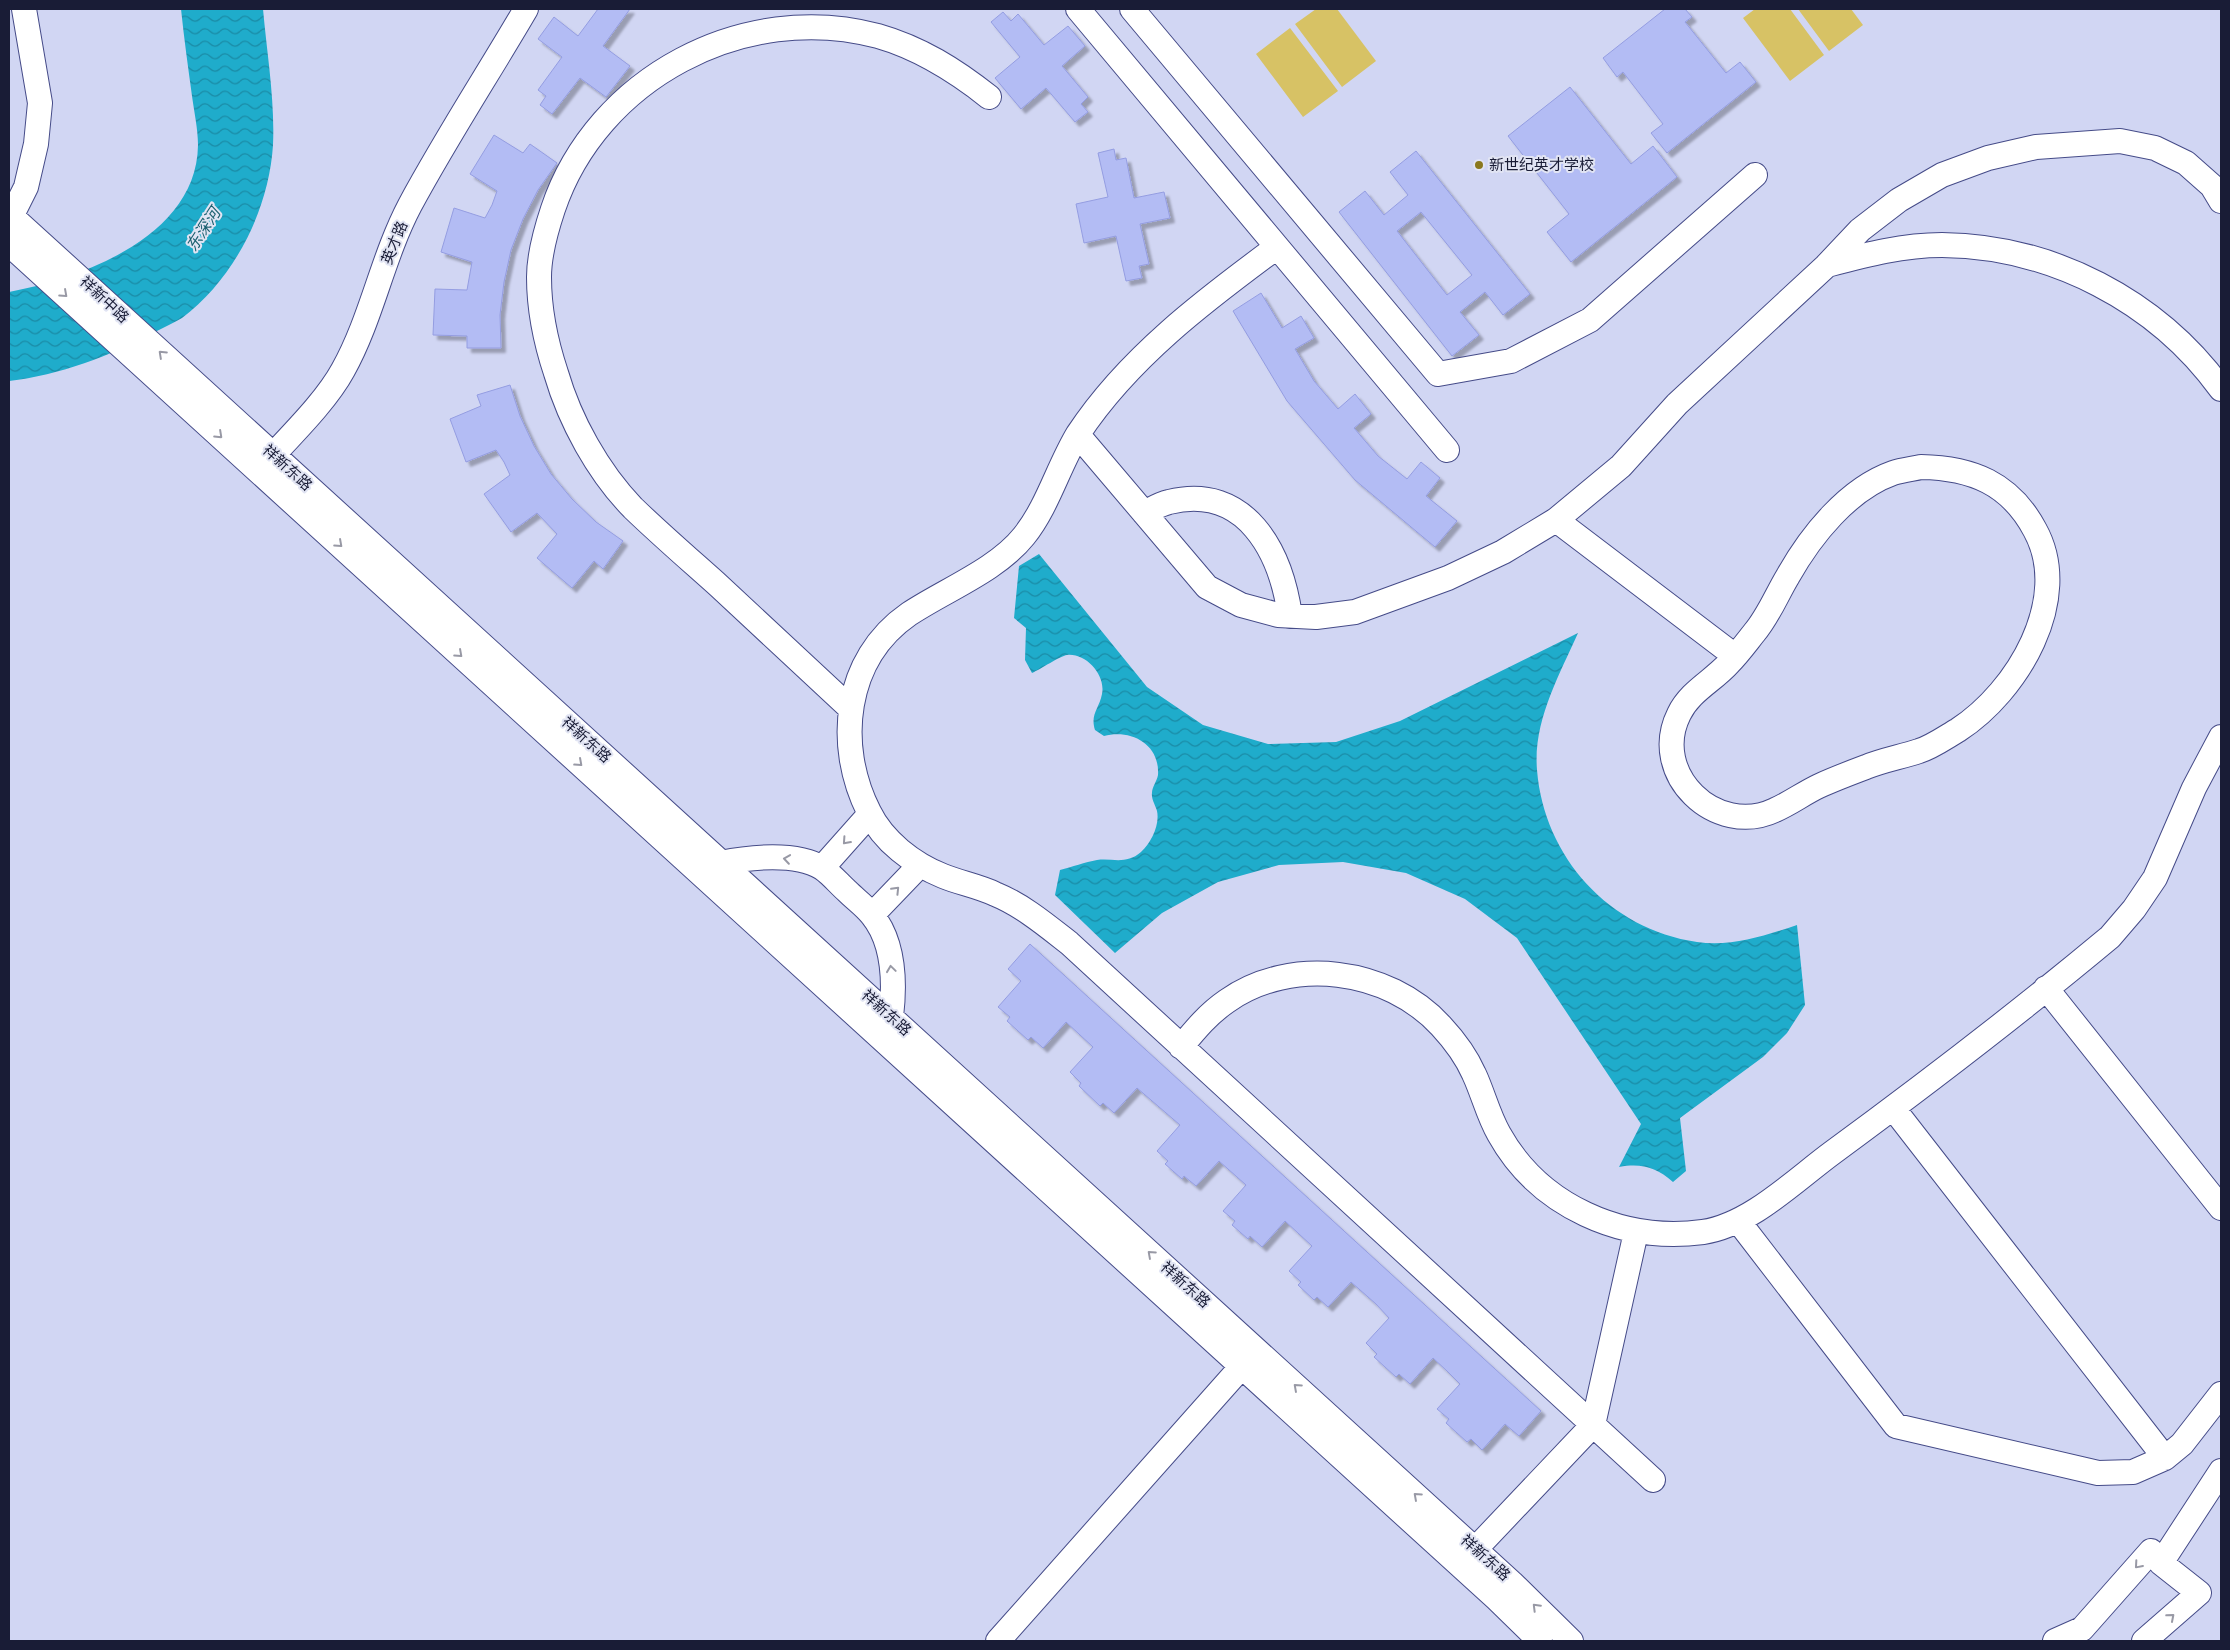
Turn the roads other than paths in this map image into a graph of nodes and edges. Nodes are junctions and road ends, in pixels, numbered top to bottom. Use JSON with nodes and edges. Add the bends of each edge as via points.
{"nodes":[{"id":1,"x":24,"y":9,"type":"edge"},
{"id":2,"x":526,"y":9,"type":"edge"},
{"id":3,"x":1078,"y":9,"type":"edge"},
{"id":4,"x":1132,"y":9,"type":"edge"},
{"id":5,"x":989,"y":97,"type":"dead end"},
{"id":6,"x":1755,"y":175,"type":"dead end"},
{"id":7,"x":2221,"y":201,"type":"edge"},
{"id":8,"x":10,"y":217,"type":"edge"},
{"id":9,"x":9,"y":244,"type":"edge"},
{"id":10,"x":1277,"y":247,"type":"junction"},
{"id":11,"x":35,"y":252,"type":"junction"},
{"id":12,"x":1826,"y":266,"type":"junction"},
{"id":13,"x":2221,"y":389,"type":"edge"},
{"id":14,"x":191,"y":395,"type":"joint"},
{"id":15,"x":1078,"y":435,"type":"junction"},
{"id":16,"x":1447,"y":450,"type":"dead end"},
{"id":17,"x":265,"y":463,"type":"junction"},
{"id":18,"x":1144,"y":513,"type":"junction"},
{"id":19,"x":1556,"y":520,"type":"junction"},
{"id":20,"x":1290,"y":616,"type":"junction"},
{"id":21,"x":1735,"y":656,"type":"junction"},
{"id":22,"x":850,"y":708,"type":"junction"},
{"id":23,"x":2221,"y":737,"type":"edge"},
{"id":24,"x":870,"y":814,"type":"junction"},
{"id":25,"x":721,"y":863,"type":"junction"},
{"id":26,"x":920,"y":865,"type":"junction"},
{"id":27,"x":822,"y":868,"type":"junction"},
{"id":28,"x":872,"y":915,"type":"junction"},
{"id":29,"x":2046,"y":988,"type":"junction"},
{"id":30,"x":890,"y":1017,"type":"junction"},
{"id":31,"x":1181,"y":1047,"type":"junction"},
{"id":32,"x":1893,"y":1108,"type":"junction"},
{"id":33,"x":2221,"y":1208,"type":"edge"},
{"id":34,"x":1739,"y":1222,"type":"junction"},
{"id":35,"x":1636,"y":1232,"type":"junction"},
{"id":36,"x":1249,"y":1358,"type":"junction"},
{"id":37,"x":2221,"y":1394,"type":"edge"},
{"id":38,"x":1593,"y":1425,"type":"junction"},
{"id":39,"x":2165,"y":1458,"type":"junction"},
{"id":40,"x":2221,"y":1471,"type":"edge"},
{"id":41,"x":1653,"y":1480,"type":"dead end"},
{"id":42,"x":1468,"y":1557,"type":"junction"},
{"id":43,"x":2162,"y":1563,"type":"junction"},
{"id":44,"x":998,"y":1641,"type":"edge"},
{"id":45,"x":1540,"y":1641,"type":"edge"},
{"id":46,"x":1571,"y":1641,"type":"edge"},
{"id":47,"x":2055,"y":1641,"type":"edge"},
{"id":48,"x":2144,"y":1641,"type":"edge"}],
"edges":[{"from":1,"to":8,"type":"street","via":[[40,103],[36,144],[26,187]]},
{"from":2,"to":17,"type":"street","name":"英才路","via":[[410,206],[367,321],[343,372],[303,424]]},
{"from":3,"to":10,"type":"street"},
{"from":4,"to":6,"type":"street","via":[[1438,374],[1511,361],[1590,320]]},
{"from":5,"to":22,"type":"street","via":[[955,70],[917,50],[877,36],[834,28],[792,27],[749,33],[716,43],[670,64],[635,89],[604,119],[579,154],[559,192],[546,233],[539,275],[544,326],[562,391],[600,466],[632,506]]},
{"from":7,"to":12,"type":"street","via":[[2212,186],[2186,163],[2154,148],[2120,141],[2036,146],[1988,158],[1951,172],[1899,200],[1860,230]]},
{"from":8,"to":11,"type":"street","name":"祥新中路"},
{"from":9,"to":11,"type":"street","name":"祥新中路"},
{"from":10,"to":15,"type":"street","via":[[1162,339],[1110,392]]},
{"from":10,"to":16,"type":"street"},
{"from":11,"to":14,"type":"street","name":"祥新中路"},
{"from":12,"to":13,"type":"street","via":[[1883,250],[1942,245],[2001,250],[2058,266],[2112,290],[2162,324],[2204,366]]},
{"from":12,"to":19,"type":"street","via":[[1677,404],[1621,466]]},
{"from":14,"to":17,"type":"street","name":"祥新东路"},
{"from":15,"to":18,"type":"street"},
{"from":15,"to":22,"type":"street","via":[[1040,513],[1024,537],[1002,557],[907,616],[881,642],[862,673]]},
{"from":17,"to":25,"type":"street","name":"祥新东路"},
{"from":17,"to":36,"type":"street","name":"祥新东路","one_way":true},
{"from":18,"to":20,"type":"street","via":[[1207,587],[1241,605]]},
{"from":18,"to":20,"type":"street","via":[[1168,502],[1194,499],[1220,504],[1244,516],[1263,537],[1277,561],[1286,588]]},
{"from":19,"to":20,"type":"street","via":[[1503,552],[1448,578],[1355,612],[1316,617]]},
{"from":19,"to":21,"type":"street"},
{"from":21,"to":21,"type":"street","via":[[1692,694],[1678,714],[1672,738],[1674,763],[1684,786],[1702,804],[1724,815],[1749,818],[1773,812],[1820,786],[1870,765],[1922,750],[1960,729],[1993,700],[2020,665],[2041,626],[2047,595],[2046,563],[2037,533],[2021,506],[2000,487],[1975,475],[1948,468],[1921,467],[1894,473],[1869,485],[1828,521],[1794,564],[1758,628]]},
{"from":22,"to":24,"type":"street","via":[[848,744],[855,780]]},
{"from":23,"to":29,"type":"street","via":[[2194,788],[2155,878],[2134,909],[2110,937]]},
{"from":24,"to":26,"type":"street","via":[[895,845]]},
{"from":24,"to":27,"type":"street","one_way":true},
{"from":27,"to":25,"type":"street","one_way":true,"via":[[782,858],[761,857]]},
{"from":25,"to":30,"type":"street","name":"祥新东路"},
{"from":28,"to":26,"type":"street","one_way":true},
{"from":26,"to":31,"type":"street","via":[[996,894],[1046,925]]},
{"from":27,"to":28,"type":"street"},
{"from":30,"to":28,"type":"street","one_way":true,"via":[[893,1000],[891,964],[881,930]]},
{"from":29,"to":32,"type":"street"},
{"from":29,"to":33,"type":"street"},
{"from":36,"to":30,"type":"street","name":"祥新东路","one_way":true},
{"from":31,"to":35,"type":"street","via":[[1202,1021],[1228,1000],[1274,980],[1323,973],[1356,977],[1388,987],[1440,1024],[1459,1047],[1499,1134],[1518,1163],[1571,1208],[1603,1223]]},
{"from":31,"to":38,"type":"street"},
{"from":32,"to":34,"type":"street"},
{"from":32,"to":39,"type":"street"},
{"from":34,"to":35,"type":"street","via":[[1697,1232]]},
{"from":34,"to":39,"type":"street","via":[[1896,1426],[2098,1474],[2133,1472]]},
{"from":35,"to":38,"type":"street"},
{"from":36,"to":42,"type":"street","name":"祥新东路"},
{"from":36,"to":44,"type":"street"},
{"from":37,"to":39,"type":"street","via":[[2182,1444]]},
{"from":38,"to":41,"type":"street"},
{"from":38,"to":42,"type":"street"},
{"from":40,"to":43,"type":"street"},
{"from":42,"to":45,"type":"street","name":"祥新东路"},
{"from":46,"to":42,"type":"street","name":"祥新东路","one_way":true},
{"from":43,"to":47,"type":"street","one_way":true,"via":[[2151,1551],[2082,1629]]},
{"from":48,"to":43,"type":"street","one_way":true,"via":[[2199,1593]]}]}
